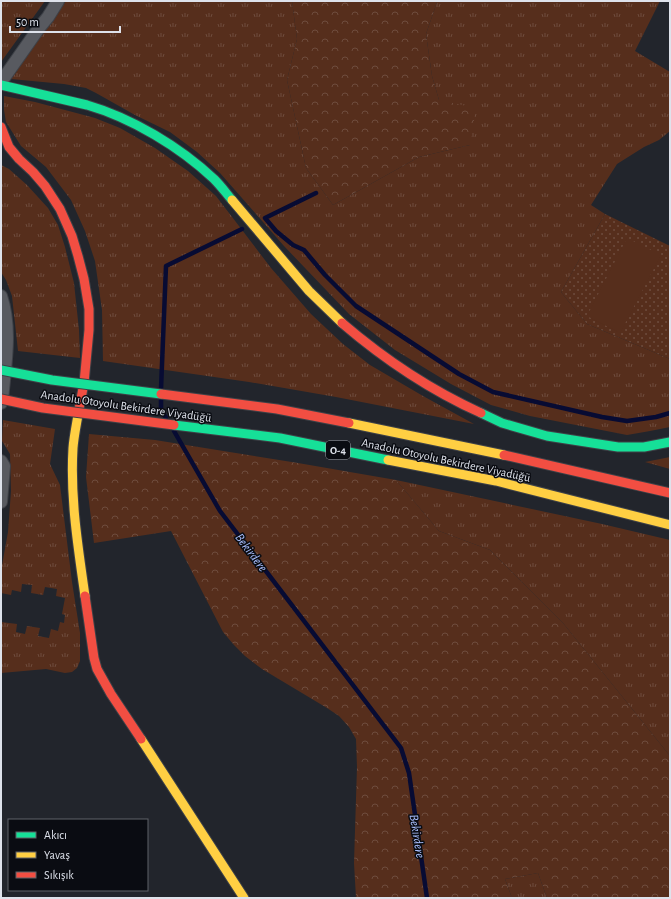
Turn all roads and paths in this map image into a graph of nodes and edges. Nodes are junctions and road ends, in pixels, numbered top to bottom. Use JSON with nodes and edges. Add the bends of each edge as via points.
{"nodes":[{"id":1,"x":58,"y":1,"type":"edge"},
{"id":2,"x":1,"y":82,"type":"edge"},
{"id":3,"x":1,"y":85,"type":"edge"},
{"id":4,"x":1,"y":129,"type":"edge"},
{"id":5,"x":1,"y":296,"type":"edge"},
{"id":6,"x":1,"y":370,"type":"edge"},
{"id":7,"x":1,"y":400,"type":"edge"},
{"id":8,"x":1,"y":403,"type":"edge"},
{"id":9,"x":670,"y":442,"type":"edge"},
{"id":10,"x":1,"y":461,"type":"edge"},
{"id":11,"x":670,"y":493,"type":"edge"},
{"id":12,"x":1,"y":502,"type":"edge"},
{"id":13,"x":670,"y":525,"type":"edge"},
{"id":14,"x":244,"y":898,"type":"edge"}],
"edges":[{"from":1,"to":2,"type":"street"},
{"from":3,"to":9,"type":"main road","via":[[97,108],[122,118],[181,152],[215,180],[332,315],[411,376],[460,404],[502,423],[547,436],[618,447],[644,447]]},
{"from":4,"to":14,"type":"main road","via":[[9,147],[54,198],[72,236],[84,279],[89,309],[89,330],[84,382],[73,446],[73,498],[97,669],[128,721]]},
{"from":5,"to":8,"type":"street","via":[[7,325]]},
{"from":6,"to":11,"type":"main road","name":"Anadolu Otoyolu Bekirdere Viyadüğü","number":"O-4","bridge":true,"via":[[52,380],[278,410],[501,454]]},
{"from":7,"to":13,"type":"main road","name":"Anadolu Otoyolu Bekirdere Viyadüğü","number":"O-4","bridge":true,"via":[[43,408],[280,438],[496,481]]},
{"from":10,"to":12,"type":"street","via":[[4,466]]}]}
